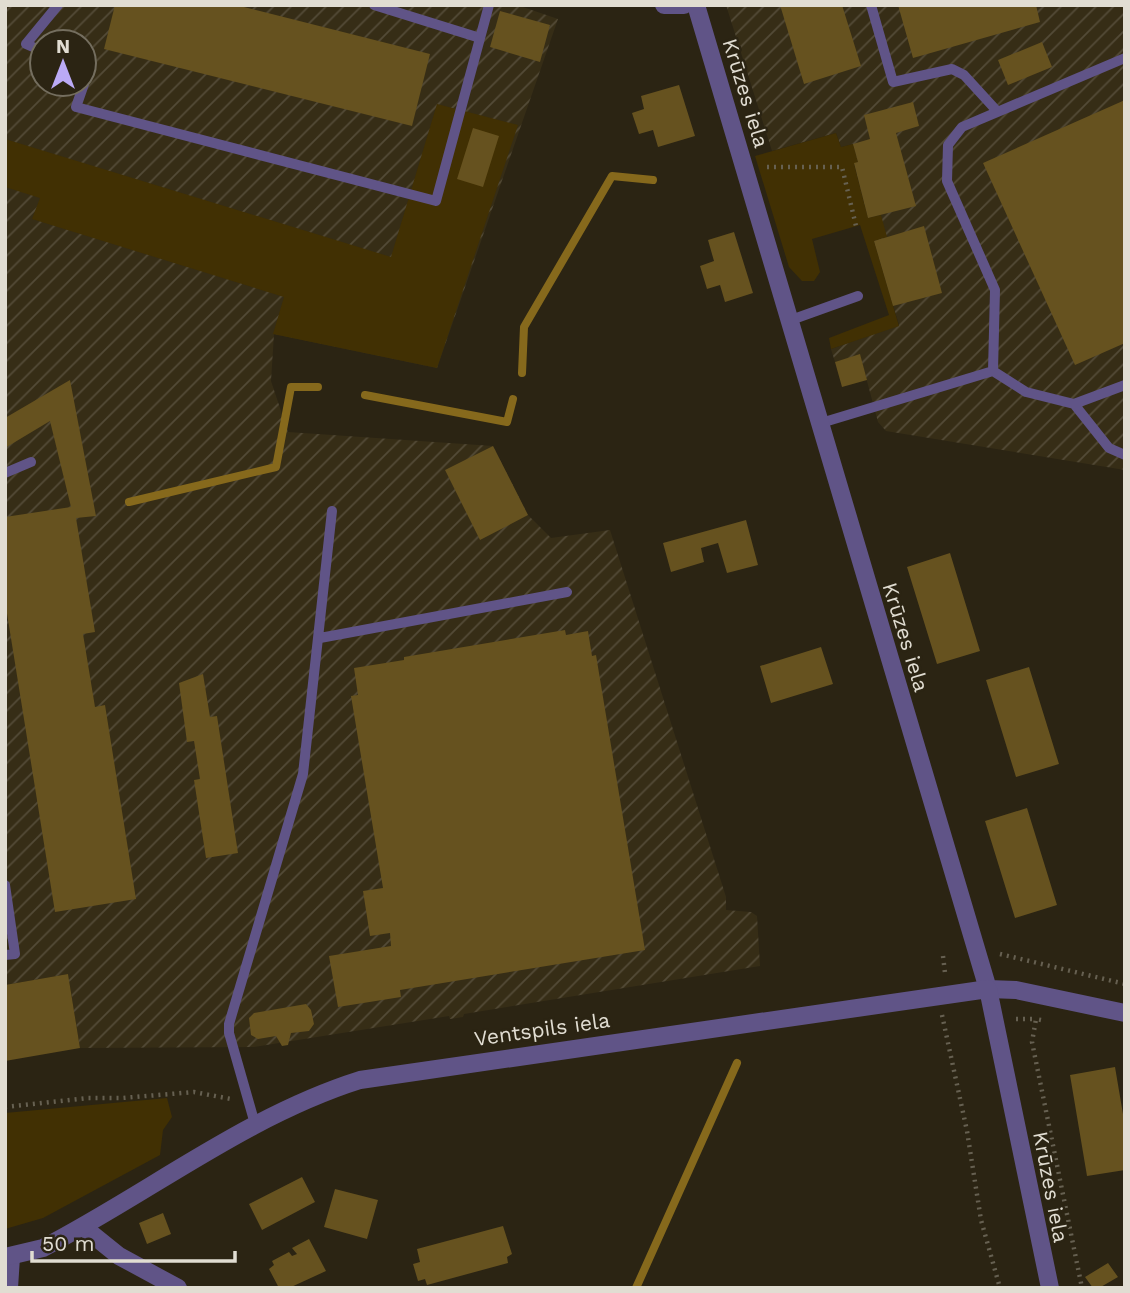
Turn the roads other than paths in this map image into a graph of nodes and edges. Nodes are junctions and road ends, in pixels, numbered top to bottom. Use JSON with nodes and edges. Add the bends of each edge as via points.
{"nodes":[{"id":1,"x":58,"y":5,"type":"edge"},
{"id":2,"x":374,"y":5,"type":"edge"},
{"id":3,"x":489,"y":5,"type":"edge"},
{"id":4,"x":664,"y":5,"type":"edge"},
{"id":5,"x":684,"y":5,"type":"edge"},
{"id":6,"x":696,"y":5,"type":"edge"},
{"id":7,"x":871,"y":5,"type":"edge"},
{"id":8,"x":39,"y":28,"type":"edge"},
{"id":9,"x":480,"y":38,"type":"junction"},
{"id":10,"x":1125,"y":58,"type":"edge"},
{"id":11,"x":79,"y":98,"type":"edge"},
{"id":12,"x":996,"y":110,"type":"junction"},
{"id":13,"x":858,"y":296,"type":"dead end"},
{"id":14,"x":791,"y":320,"type":"junction"},
{"id":15,"x":993,"y":371,"type":"junction"},
{"id":16,"x":1125,"y":385,"type":"edge"},
{"id":17,"x":1074,"y":404,"type":"junction"},
{"id":18,"x":821,"y":423,"type":"junction"},
{"id":19,"x":1125,"y":455,"type":"edge"},
{"id":20,"x":31,"y":462,"type":"dead end"},
{"id":21,"x":5,"y":474,"type":"edge"},
{"id":22,"x":332,"y":512,"type":"dead end"},
{"id":23,"x":567,"y":592,"type":"dead end"},
{"id":24,"x":320,"y":638,"type":"junction"},
{"id":25,"x":5,"y":885,"type":"edge"},
{"id":26,"x":5,"y":955,"type":"edge"},
{"id":27,"x":988,"y":989,"type":"junction"},
{"id":28,"x":1125,"y":1013,"type":"edge"},
{"id":29,"x":255,"y":1124,"type":"junction"},
{"id":30,"x":83,"y":1227,"type":"junction"},
{"id":31,"x":8,"y":1257,"type":"edge"},
{"id":32,"x":9,"y":1288,"type":"edge"},
{"id":33,"x":178,"y":1288,"type":"edge"},
{"id":34,"x":1050,"y":1288,"type":"edge"}],
"edges":[{"from":1,"to":8,"type":"lane"},
{"from":2,"to":9,"type":"lane"},
{"from":3,"to":9,"type":"lane"},
{"from":4,"to":5,"type":"street"},
{"from":6,"to":14,"type":"street","name":"Krūzes iela"},
{"from":7,"to":12,"type":"lane","via":[[893,82],[952,69],[964,75]]},
{"from":9,"to":11,"type":"lane","via":[[436,201],[76,107]]},
{"from":10,"to":12,"type":"lane"},
{"from":12,"to":15,"type":"lane","via":[[962,127],[947,145],[945,164],[947,181],[995,290]]},
{"from":13,"to":14,"type":"lane"},
{"from":14,"to":18,"type":"street","name":"Krūzes iela"},
{"from":15,"to":17,"type":"lane","via":[[1026,392]]},
{"from":15,"to":18,"type":"lane"},
{"from":16,"to":17,"type":"lane"},
{"from":17,"to":19,"type":"lane","via":[[1109,448]]},
{"from":18,"to":27,"type":"street","name":"Krūzes iela"},
{"from":20,"to":21,"type":"lane"},
{"from":22,"to":24,"type":"lane"},
{"from":23,"to":24,"type":"lane"},
{"from":24,"to":29,"type":"lane","via":[[303,774],[229,1024]]},
{"from":25,"to":26,"type":"lane","via":[[15,954]]},
{"from":27,"to":28,"type":"street","name":"Ventspils iela","via":[[1016,990]]},
{"from":27,"to":29,"type":"street","name":"Ventspils iela","via":[[360,1080],[324,1091]]},
{"from":27,"to":34,"type":"street","name":"Krūzes iela"},
{"from":29,"to":30,"type":"street","name":"Ventspils iela"},
{"from":30,"to":31,"type":"street","name":"Ventspils iela","via":[[43,1248]]},
{"from":30,"to":33,"type":"street","via":[[118,1256]]},
{"from":31,"to":32,"type":"street"}]}
